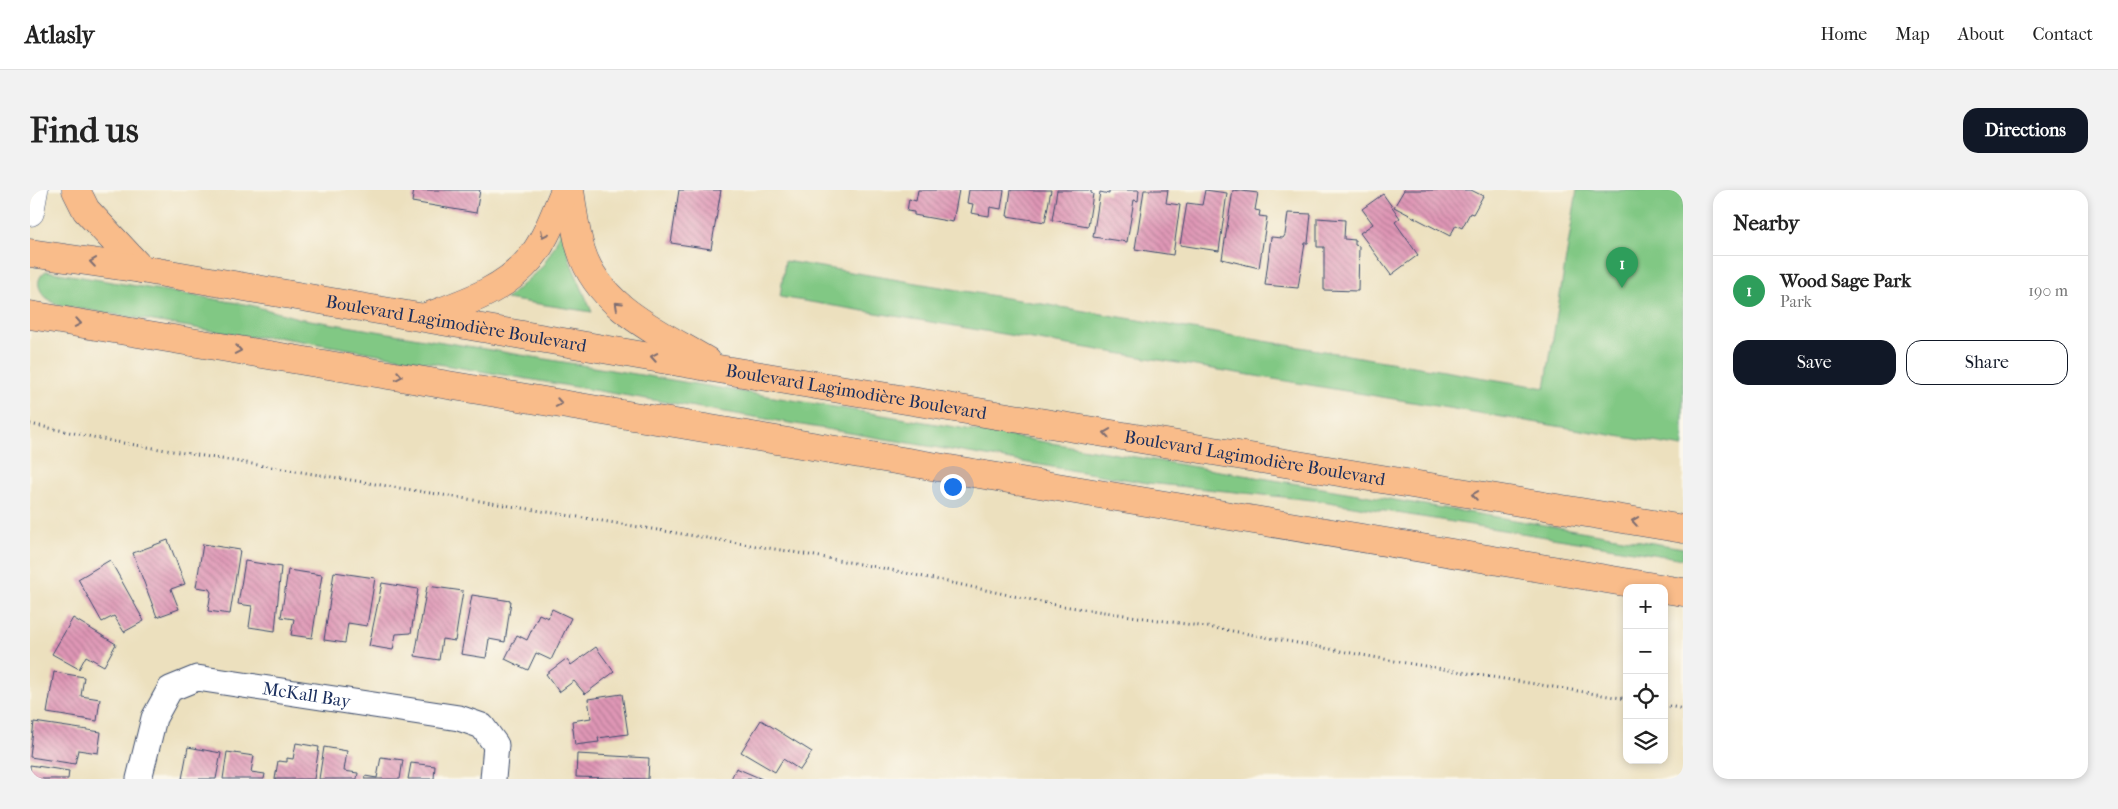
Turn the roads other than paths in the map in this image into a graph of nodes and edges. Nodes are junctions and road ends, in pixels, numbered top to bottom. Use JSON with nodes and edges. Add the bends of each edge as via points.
{"nodes":[{"id":1,"x":34,"y":190,"type":"edge"},
{"id":2,"x":76,"y":190,"type":"edge"},
{"id":3,"x":565,"y":190,"type":"edge"},
{"id":4,"x":570,"y":190,"type":"edge"},
{"id":5,"x":30,"y":212,"type":"edge"},
{"id":6,"x":30,"y":253,"type":"edge"},
{"id":7,"x":141,"y":269,"type":"junction"},
{"id":8,"x":30,"y":315,"type":"edge"},
{"id":9,"x":424,"y":317,"type":"junction"},
{"id":10,"x":719,"y":369,"type":"junction"},
{"id":11,"x":1683,"y":529,"type":"edge"},
{"id":12,"x":1636,"y":584,"type":"edge"},
{"id":13,"x":1668,"y":589,"type":"edge"},
{"id":14,"x":1683,"y":592,"type":"edge"},
{"id":15,"x":139,"y":779,"type":"edge"},
{"id":16,"x":493,"y":779,"type":"edge"}],
"edges":[{"from":1,"to":5,"type":"street"},
{"from":2,"to":7,"type":"main road","via":[[86,210]]},
{"from":3,"to":9,"type":"main road","one_way":true,"via":[[538,246],[518,271],[483,295]]},
{"from":10,"to":4,"type":"main road","one_way":true,"via":[[624,311],[603,291],[582,252]]},
{"from":7,"to":6,"type":"main road","name":"Boulevard Lagimodière Boulevard","one_way":true},
{"from":7,"to":9,"type":"main road","name":"Boulevard Lagimodière Boulevard"},
{"from":8,"to":12,"type":"main road","one_way":true},
{"from":10,"to":9,"type":"main road","name":"Boulevard Lagimodière Boulevard","one_way":true},
{"from":11,"to":10,"type":"main road","name":"Boulevard Lagimodière Boulevard","one_way":true},
{"from":13,"to":14,"type":"main road"},
{"from":15,"to":16,"type":"street","name":"McKall Bay","via":[[154,718],[170,689],[197,678],[459,718],[482,726],[496,745]]}]}
